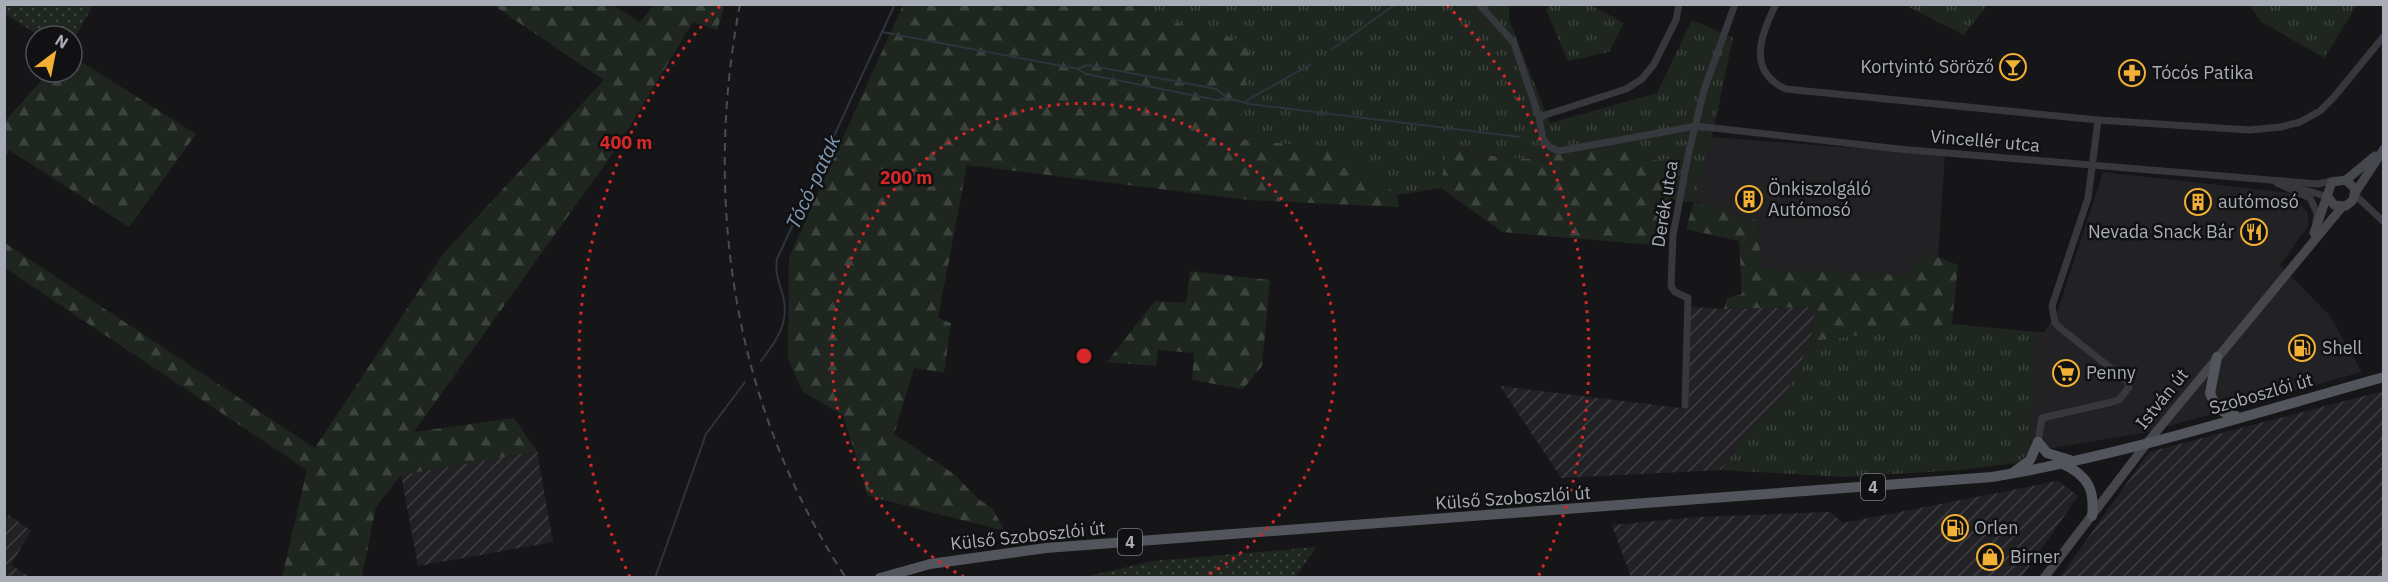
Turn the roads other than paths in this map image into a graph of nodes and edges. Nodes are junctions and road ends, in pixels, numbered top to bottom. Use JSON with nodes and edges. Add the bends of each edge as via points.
{"nodes":[{"id":1,"x":1479,"y":4,"type":"edge"},
{"id":2,"x":1735,"y":4,"type":"edge"},
{"id":3,"x":1776,"y":4,"type":"edge"},
{"id":4,"x":1678,"y":5,"type":"edge"},
{"id":5,"x":2384,"y":36,"type":"edge"},
{"id":6,"x":1539,"y":117,"type":"junction"},
{"id":7,"x":2098,"y":120,"type":"junction"},
{"id":8,"x":1696,"y":126,"type":"junction"},
{"id":9,"x":2384,"y":149,"type":"edge"},
{"id":10,"x":2093,"y":166,"type":"junction"},
{"id":11,"x":2341,"y":180,"type":"junction"},
{"id":12,"x":2272,"y":182,"type":"junction"},
{"id":13,"x":2355,"y":194,"type":"junction"},
{"id":14,"x":2328,"y":197,"type":"junction"},
{"id":15,"x":2342,"y":207,"type":"junction"},
{"id":16,"x":2384,"y":222,"type":"edge"},
{"id":17,"x":2309,"y":244,"type":"junction"},
{"id":18,"x":2217,"y":357,"type":"junction"},
{"id":19,"x":2384,"y":377,"type":"edge"},
{"id":20,"x":1685,"y":405,"type":"dead end"},
{"id":21,"x":2242,"y":416,"type":"junction"},
{"id":22,"x":2037,"y":442,"type":"junction"},
{"id":23,"x":2147,"y":443,"type":"junction"},
{"id":24,"x":2079,"y":460,"type":"junction"},
{"id":25,"x":2063,"y":465,"type":"junction"},
{"id":26,"x":2009,"y":475,"type":"junction"},
{"id":27,"x":2092,"y":516,"type":"junction"},
{"id":28,"x":880,"y":578,"type":"edge"},
{"id":29,"x":2044,"y":578,"type":"edge"}],
"edges":[{"from":1,"to":6,"type":"street","name":"Vincellér utca","via":[[1514,43]]},
{"from":2,"to":8,"type":"street","name":"Derék utca","via":[[1704,90]]},
{"from":3,"to":7,"type":"street","name":"Vincellér utca","via":[[1760,40],[1764,70],[1776,85],[1797,91]]},
{"from":4,"to":6,"type":"street","via":[[1676,20],[1642,79],[1626,89]]},
{"from":5,"to":7,"type":"street","name":"Vincellér utca","via":[[2320,111],[2281,127],[2249,130]]},
{"from":6,"to":8,"type":"street","name":"Vincellér utca","via":[[1543,140],[1559,151]]},
{"from":7,"to":10,"type":"street"},
{"from":8,"to":10,"type":"street","name":"Vincellér utca","via":[[1870,147]]},
{"from":8,"to":20,"type":"street","name":"Derék utca","via":[[1681,189],[1669,279],[1675,292],[1688,298]]},
{"from":9,"to":11,"type":"street"},
{"from":9,"to":13,"type":"street"},
{"from":10,"to":12,"type":"street","name":"Vincellér utca"},
{"from":10,"to":22,"type":"street","via":[[2088,198],[2052,306],[2053,316],[2060,328],[2127,381],[2128,387],[2119,400],[2042,418]]},
{"from":11,"to":12,"type":"street","name":"Vincellér utca","via":[[2318,184]]},
{"from":11,"to":13,"type":"street","via":[[2353,185]]},
{"from":11,"to":14,"type":"street","via":[[2328,187]]},
{"from":12,"to":14,"type":"street","name":"Vincellér utca"},
{"from":12,"to":17,"type":"street","via":[[2302,193],[2312,202],[2317,217]]},
{"from":13,"to":15,"type":"street"},
{"from":13,"to":16,"type":"street"},
{"from":14,"to":15,"type":"street","via":[[2334,205]]},
{"from":14,"to":17,"type":"street","name":"István út"},
{"from":15,"to":17,"type":"street","name":"István út"},
{"from":17,"to":18,"type":"street","name":"István út"},
{"from":18,"to":21,"type":"main road","via":[[2210,393],[2214,403],[2226,414]]},
{"from":18,"to":23,"type":"street","name":"István út"},
{"from":19,"to":21,"type":"main road","name":"Szoboszlói út","number":"4"},
{"from":21,"to":23,"type":"main road","name":"Szoboszlói út","number":"4"},
{"from":22,"to":24,"type":"main road","via":[[2056,458]]},
{"from":22,"to":26,"type":"main road","via":[[2030,460]]},
{"from":23,"to":24,"type":"main road","name":"Külső Szoboszlói út","number":"4"},
{"from":23,"to":27,"type":"street","name":"István út"},
{"from":24,"to":25,"type":"main road","name":"Külső Szoboszlói út","number":"4"},
{"from":25,"to":26,"type":"main road","name":"Külső Szoboszlói út","number":"4"},
{"from":25,"to":27,"type":"main road","via":[[2078,471],[2090,484],[2094,497]]},
{"from":26,"to":28,"type":"main road","name":"Külső Szoboszlói út","number":"4","via":[[1046,548],[930,564]]},
{"from":27,"to":29,"type":"street","name":"István út"}]}
